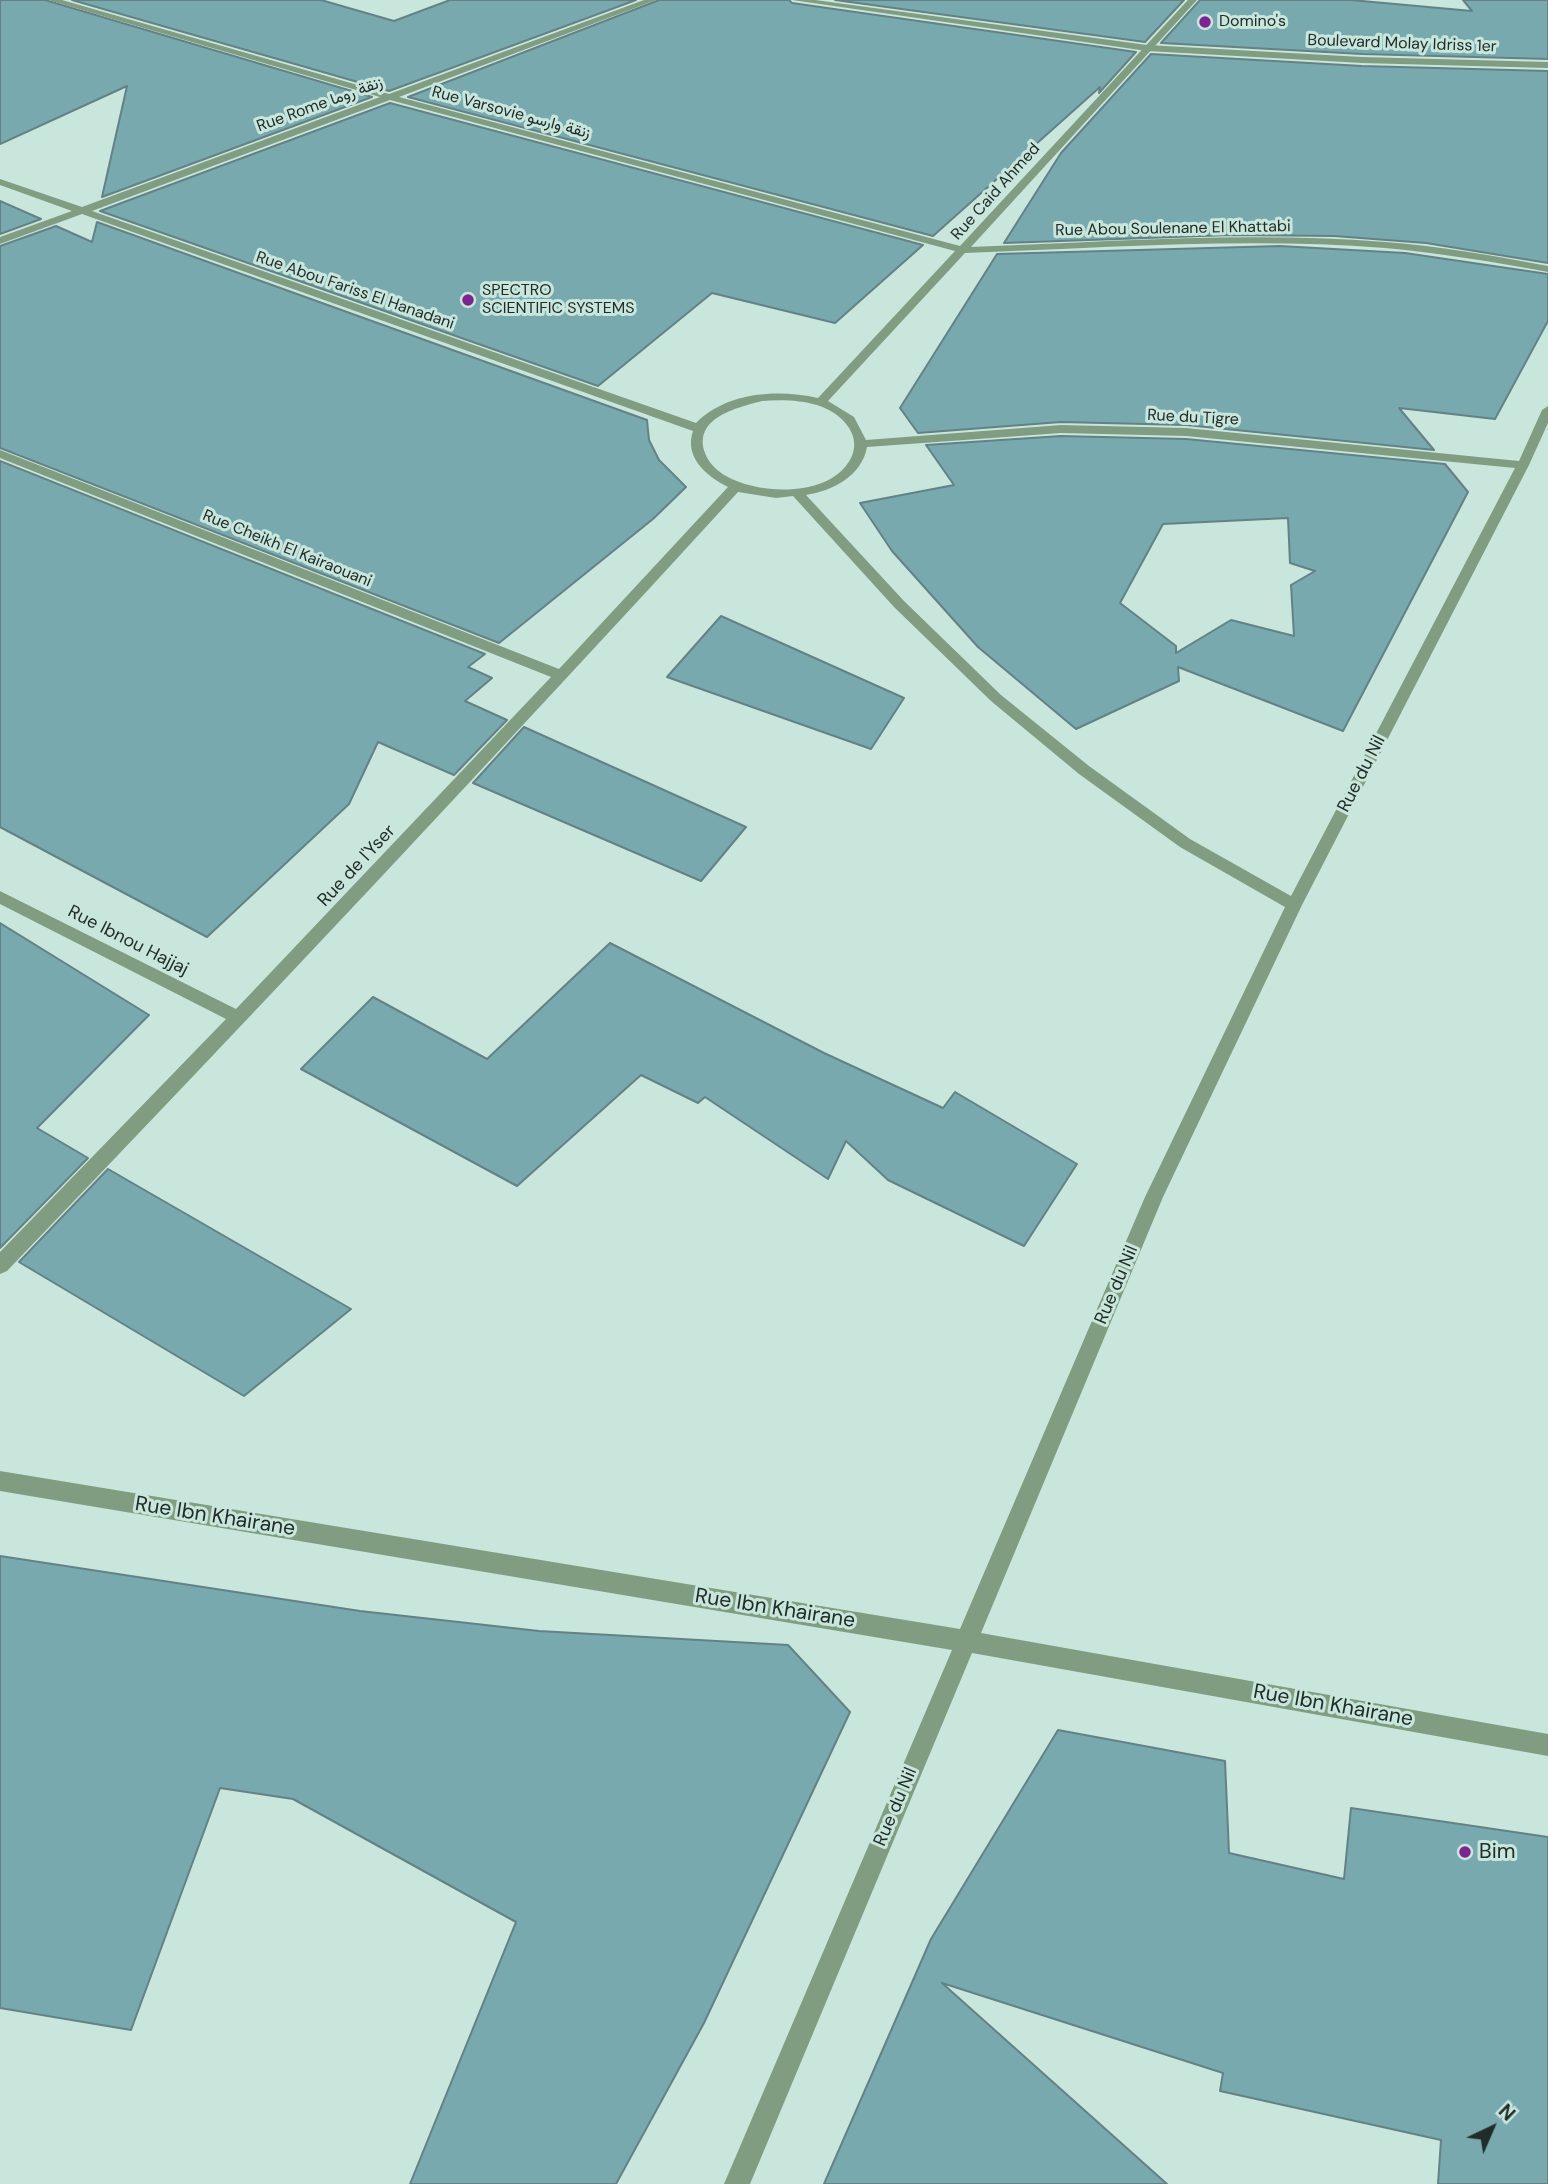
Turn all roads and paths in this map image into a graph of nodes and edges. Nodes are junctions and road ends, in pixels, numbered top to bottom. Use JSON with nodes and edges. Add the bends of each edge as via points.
{"nodes":[{"id":1,"x":52,"y":0,"type":"edge"},
{"id":2,"x":652,"y":0,"type":"edge"},
{"id":3,"x":796,"y":0,"type":"edge"},
{"id":4,"x":1193,"y":0,"type":"edge"},
{"id":5,"x":1147,"y":48,"type":"junction"},
{"id":6,"x":1548,"y":65,"type":"edge"},
{"id":7,"x":389,"y":97,"type":"junction"},
{"id":8,"x":0,"y":182,"type":"edge"},
{"id":9,"x":79,"y":210,"type":"junction"},
{"id":10,"x":0,"y":241,"type":"edge"},
{"id":11,"x":964,"y":250,"type":"junction"},
{"id":12,"x":1548,"y":269,"type":"edge"},
{"id":13,"x":820,"y":403,"type":"junction"},
{"id":14,"x":1548,"y":410,"type":"edge"},
{"id":15,"x":699,"y":429,"type":"junction"},
{"id":16,"x":860,"y":444,"type":"junction"},
{"id":17,"x":0,"y":454,"type":"edge"},
{"id":18,"x":1523,"y":465,"type":"junction"},
{"id":19,"x":735,"y":487,"type":"junction"},
{"id":20,"x":797,"y":493,"type":"junction"},
{"id":21,"x":562,"y":676,"type":"junction"},
{"id":22,"x":0,"y":897,"type":"edge"},
{"id":23,"x":1294,"y":905,"type":"junction"},
{"id":24,"x":239,"y":1018,"type":"junction"},
{"id":25,"x":0,"y":1265,"type":"edge"},
{"id":26,"x":0,"y":1481,"type":"edge"},
{"id":27,"x":966,"y":1641,"type":"junction"},
{"id":28,"x":1548,"y":1745,"type":"edge"},
{"id":29,"x":737,"y":2184,"type":"edge"}],
"edges":[{"from":1,"to":7,"type":"street","name":"Rue Varsovie زنقة وارسو"},
{"from":2,"to":7,"type":"street","name":"Rue Rome زنقة روما"},
{"from":3,"to":5,"type":"street","name":"Boulevard Molay Idriss 1er"},
{"from":4,"to":5,"type":"street","name":"Rue Caid Ahmed"},
{"from":5,"to":6,"type":"street","name":"Boulevard Molay Idriss 1er"},
{"from":5,"to":11,"type":"street","name":"Rue Caid Ahmed"},
{"from":7,"to":9,"type":"street","name":"Rue Rome زنقة روما"},
{"from":7,"to":11,"type":"street","name":"Rue Varsovie زنقة وارسو"},
{"from":8,"to":9,"type":"street","name":"Rue Abou Fariss El Hanadani"},
{"from":9,"to":10,"type":"street","name":"Rue Rome زنقة روما"},
{"from":9,"to":15,"type":"street","name":"Rue Abou Fariss El Hanadani"},
{"from":11,"to":12,"type":"street","name":"Rue Abou Soulenane El Khattabi","via":[[1249,240],[1385,245]]},
{"from":11,"to":13,"type":"street","name":"Rue Caid Ahmed"},
{"from":13,"to":15,"type":"street","via":[[786,396],[750,399],[719,410]]},
{"from":13,"to":16,"type":"street","via":[[849,420]]},
{"from":14,"to":18,"type":"street","name":"Rue du Nil"},
{"from":15,"to":19,"type":"street","via":[[695,445],[700,461],[714,476]]},
{"from":16,"to":18,"type":"street","name":"Rue du Tigre","via":[[1061,429],[1186,432]]},
{"from":16,"to":20,"type":"street","via":[[856,460],[844,475]]},
{"from":17,"to":21,"type":"street","name":"Rue Cheikh El Kairaouani"},
{"from":18,"to":23,"type":"street","name":"Rue du Nil"},
{"from":19,"to":20,"type":"street","via":[[759,493]]},
{"from":19,"to":21,"type":"street","name":"Rue de l'Yser"},
{"from":20,"to":23,"type":"street","via":[[899,604],[1016,714],[1185,843]]},
{"from":21,"to":24,"type":"street","name":"Rue de l'Yser"},
{"from":22,"to":24,"type":"street","name":"Rue Ibnou Hajjaj"},
{"from":23,"to":27,"type":"street","name":"Rue du Nil","via":[[1154,1197]]},
{"from":24,"to":25,"type":"street","name":"Rue de l'Yser"},
{"from":26,"to":27,"type":"street","name":"Rue Ibn Khairane"},
{"from":27,"to":28,"type":"street","name":"Rue Ibn Khairane"},
{"from":27,"to":29,"type":"street","name":"Rue du Nil"}]}
